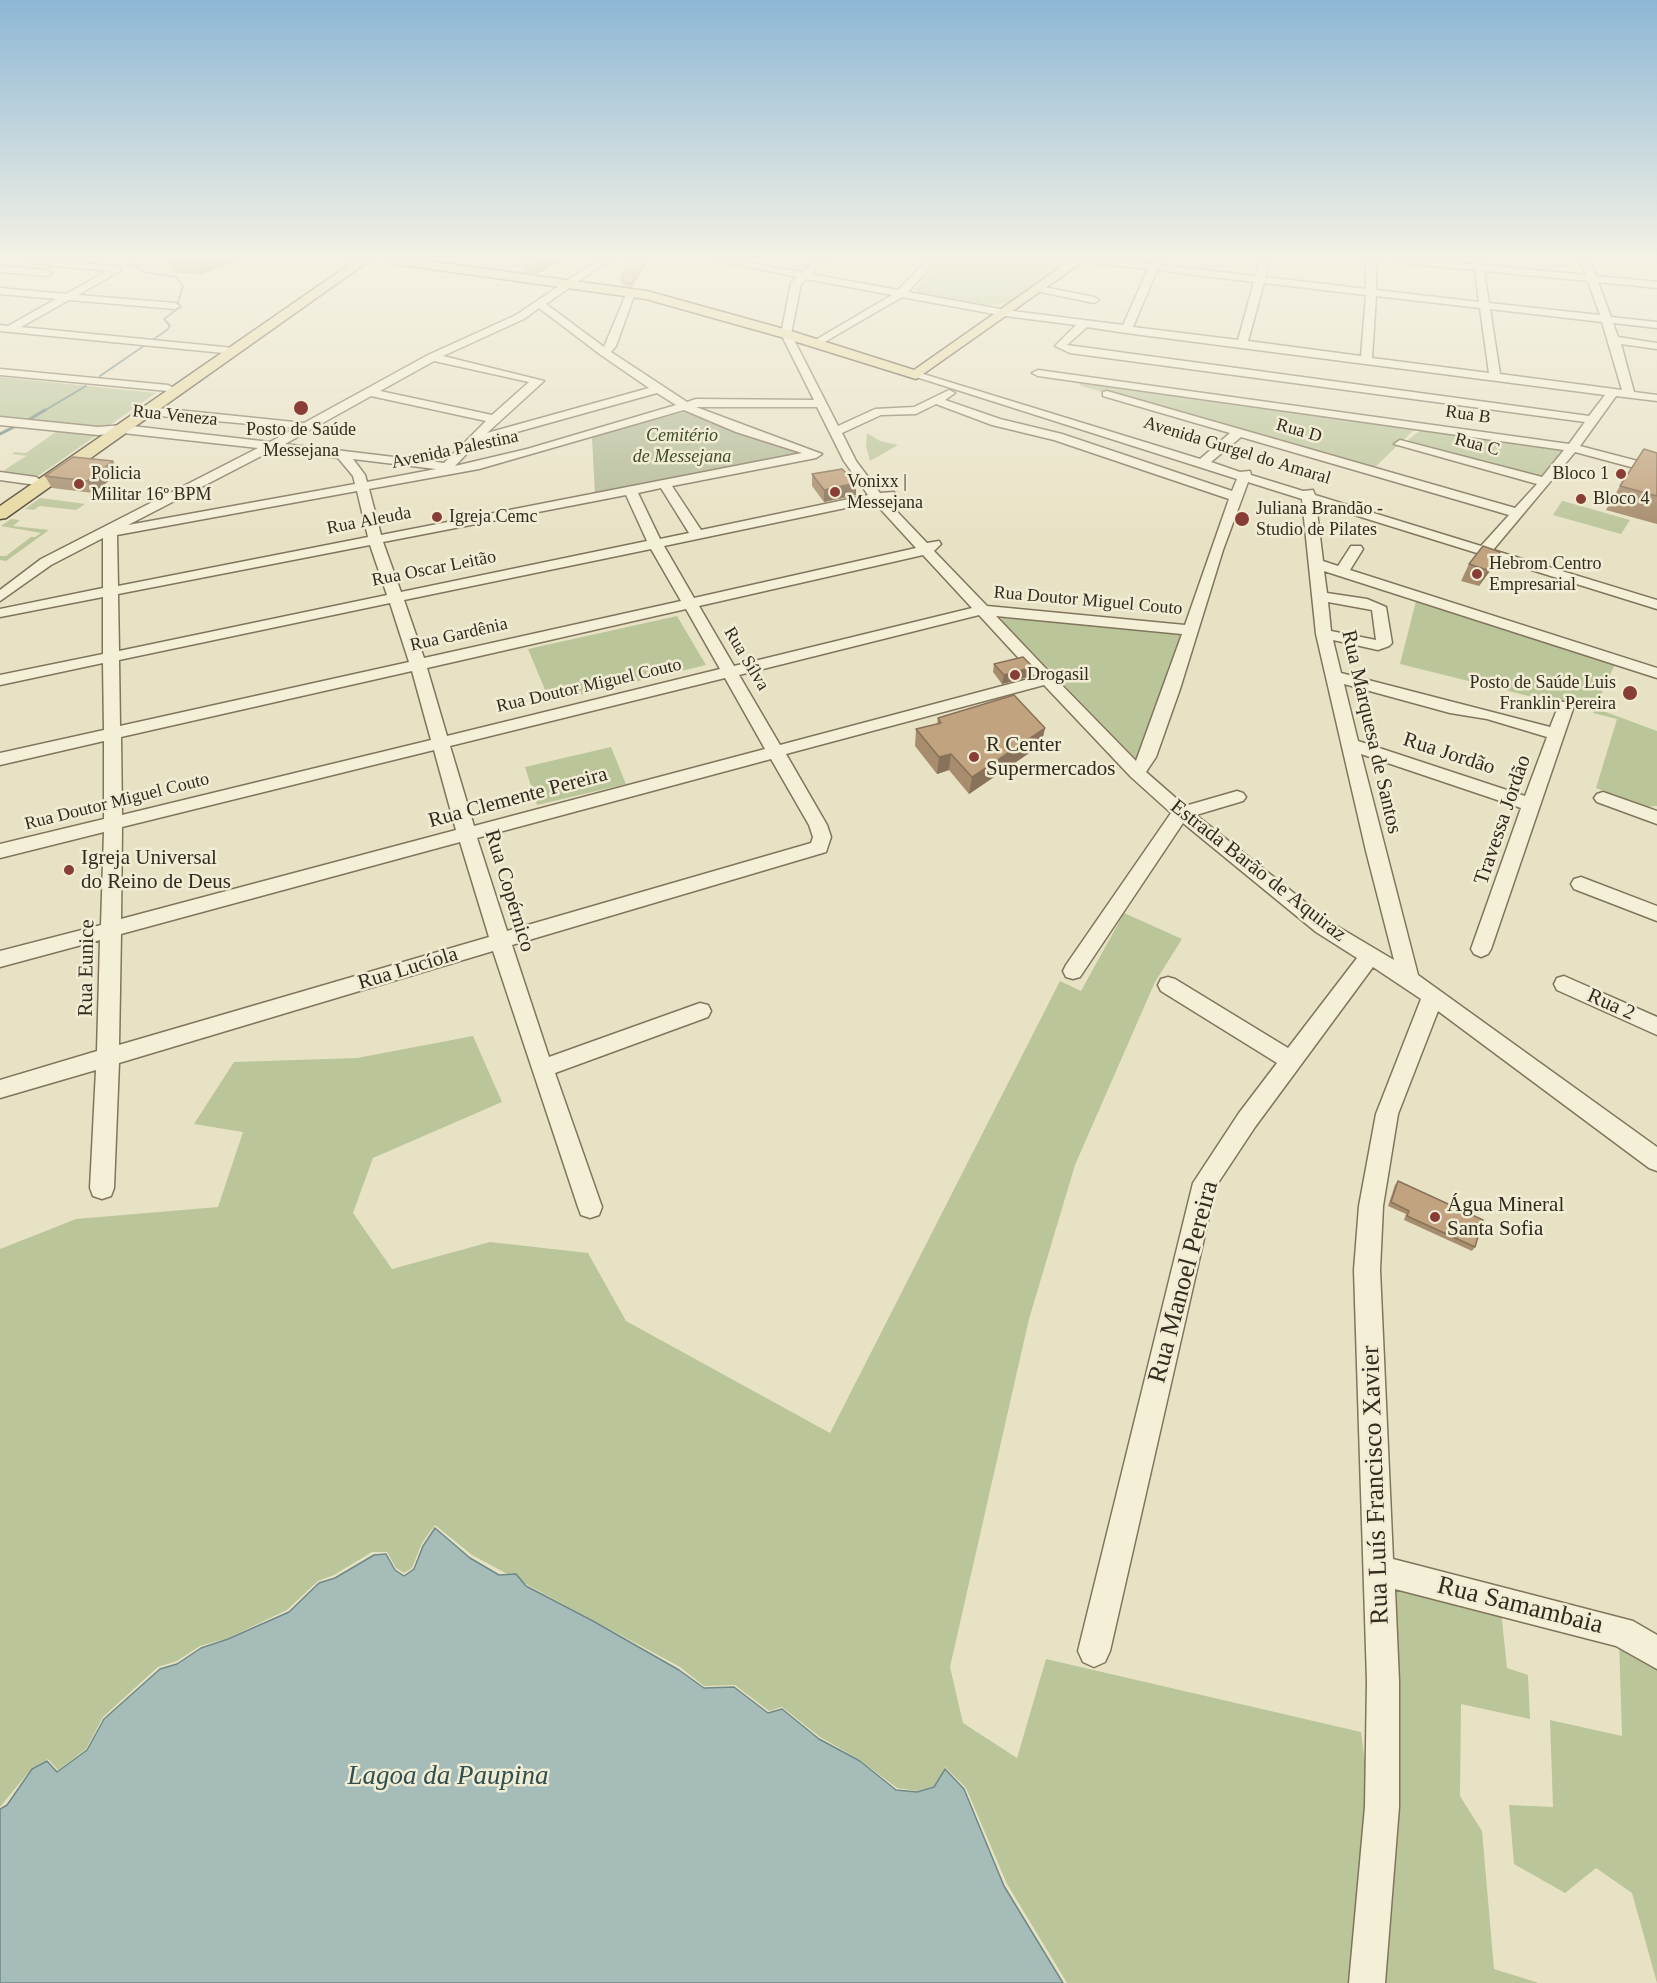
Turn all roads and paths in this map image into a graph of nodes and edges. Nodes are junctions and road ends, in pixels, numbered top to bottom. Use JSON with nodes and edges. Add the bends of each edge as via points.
{"nodes":[{"id":1,"x":226,"y":353,"type":"edge"},
{"id":2,"x":227,"y":353,"type":"edge"},
{"id":3,"x":442,"y":353,"type":"edge"},
{"id":4,"x":605,"y":353,"type":"edge"},
{"id":5,"x":795,"y":353,"type":"edge"},
{"id":6,"x":844,"y":353,"type":"edge"},
{"id":7,"x":948,"y":353,"type":"edge"},
{"id":8,"x":1089,"y":353,"type":"edge"},
{"id":9,"x":1256,"y":353,"type":"edge"},
{"id":10,"x":1367,"y":353,"type":"edge"},
{"id":11,"x":1493,"y":353,"type":"edge"},
{"id":12,"x":1617,"y":353,"type":"edge"},
{"id":13,"x":432,"y":357,"type":"junction"},
{"id":14,"x":1366,"y":361,"type":"junction"},
{"id":15,"x":0,"y":372,"type":"edge"},
{"id":16,"x":1038,"y":373,"type":"dead end"},
{"id":17,"x":916,"y":375,"type":"junction"},
{"id":18,"x":1496,"y":377,"type":"junction"},
{"id":19,"x":1076,"y":379,"type":"junction"},
{"id":20,"x":1301,"y":381,"type":"junction"},
{"id":21,"x":168,"y":388,"type":"junction"},
{"id":22,"x":955,"y":388,"type":"junction"},
{"id":23,"x":657,"y":389,"type":"junction"},
{"id":24,"x":369,"y":392,"type":"junction"},
{"id":25,"x":1613,"y":392,"type":"junction"},
{"id":26,"x":1629,"y":394,"type":"junction"},
{"id":27,"x":1657,"y":398,"type":"edge"},
{"id":28,"x":938,"y":401,"type":"junction"},
{"id":29,"x":820,"y":404,"type":"junction"},
{"id":30,"x":686,"y":407,"type":"junction"},
{"id":31,"x":148,"y":411,"type":"junction"},
{"id":32,"x":494,"y":419,"type":"junction"},
{"id":33,"x":862,"y":420,"type":"junction"},
{"id":34,"x":1594,"y":420,"type":"junction"},
{"id":35,"x":0,"y":421,"type":"edge"},
{"id":36,"x":298,"y":425,"type":"dead end"},
{"id":37,"x":1418,"y":426,"type":"junction"},
{"id":38,"x":116,"y":430,"type":"junction"},
{"id":39,"x":1239,"y":432,"type":"junction"},
{"id":40,"x":474,"y":440,"type":"junction"},
{"id":41,"x":274,"y":445,"type":"junction"},
{"id":42,"x":1573,"y":448,"type":"junction"},
{"id":43,"x":1394,"y":450,"type":"junction"},
{"id":44,"x":342,"y":454,"type":"junction"},
{"id":45,"x":842,"y":454,"type":"junction"},
{"id":46,"x":1202,"y":463,"type":"junction"},
{"id":47,"x":448,"y":469,"type":"junction"},
{"id":48,"x":1372,"y":470,"type":"junction"},
{"id":49,"x":1657,"y":470,"type":"edge"},
{"id":50,"x":1244,"y":476,"type":"junction"},
{"id":51,"x":0,"y":477,"type":"edge"},
{"id":52,"x":36,"y":481,"type":"junction"},
{"id":53,"x":1545,"y":482,"type":"junction"},
{"id":54,"x":666,"y":486,"type":"dead end"},
{"id":55,"x":361,"y":487,"type":"junction"},
{"id":56,"x":630,"y":489,"type":"junction"},
{"id":57,"x":883,"y":496,"type":"junction"},
{"id":58,"x":1308,"y":496,"type":"junction"},
{"id":59,"x":1236,"y":497,"type":"junction"},
{"id":60,"x":0,"y":506,"type":"edge"},
{"id":61,"x":1516,"y":513,"type":"junction"},
{"id":62,"x":0,"y":514,"type":"edge"},
{"id":63,"x":103,"y":534,"type":"junction"},
{"id":64,"x":698,"y":536,"type":"junction"},
{"id":65,"x":375,"y":537,"type":"junction"},
{"id":66,"x":656,"y":545,"type":"junction"},
{"id":67,"x":931,"y":546,"type":"junction"},
{"id":68,"x":1356,"y":549,"type":"dead end"},
{"id":69,"x":1488,"y":552,"type":"junction"},
{"id":70,"x":1317,"y":564,"type":"junction"},
{"id":71,"x":1341,"y":572,"type":"junction"},
{"id":72,"x":975,"y":582,"type":"dead end"},
{"id":73,"x":110,"y":591,"type":"junction"},
{"id":74,"x":0,"y":597,"type":"edge"},
{"id":75,"x":396,"y":597,"type":"junction"},
{"id":76,"x":1320,"y":597,"type":"junction"},
{"id":77,"x":690,"y":604,"type":"junction"},
{"id":78,"x":984,"y":605,"type":"junction"},
{"id":79,"x":1657,"y":605,"type":"edge"},
{"id":80,"x":0,"y":613,"type":"edge"},
{"id":81,"x":1192,"y":630,"type":"junction"},
{"id":82,"x":1324,"y":634,"type":"junction"},
{"id":83,"x":112,"y":658,"type":"junction"},
{"id":84,"x":418,"y":664,"type":"junction"},
{"id":85,"x":732,"y":672,"type":"junction"},
{"id":86,"x":1657,"y":673,"type":"edge"},
{"id":87,"x":1334,"y":676,"type":"junction"},
{"id":88,"x":1047,"y":679,"type":"junction"},
{"id":89,"x":0,"y":680,"type":"edge"},
{"id":90,"x":1566,"y":706,"type":"dead end"},
{"id":91,"x":110,"y":734,"type":"junction"},
{"id":92,"x":1556,"y":734,"type":"junction"},
{"id":93,"x":441,"y":742,"type":"junction"},
{"id":94,"x":1351,"y":745,"type":"junction"},
{"id":95,"x":775,"y":752,"type":"junction"},
{"id":96,"x":0,"y":759,"type":"edge"},
{"id":97,"x":1137,"y":773,"type":"junction"},
{"id":98,"x":1237,"y":797,"type":"dead end"},
{"id":99,"x":1603,"y":798,"type":"dead end"},
{"id":100,"x":1533,"y":805,"type":"junction"},
{"id":101,"x":1182,"y":813,"type":"junction"},
{"id":102,"x":1657,"y":818,"type":"edge"},
{"id":103,"x":113,"y":824,"type":"junction"},
{"id":104,"x":467,"y":835,"type":"junction"},
{"id":105,"x":817,"y":849,"type":"joint"},
{"id":106,"x":0,"y":851,"type":"edge"},
{"id":107,"x":1581,"y":884,"type":"dead end"},
{"id":108,"x":1657,"y":914,"type":"edge"},
{"id":109,"x":110,"y":929,"type":"junction"},
{"id":110,"x":501,"y":941,"type":"junction"},
{"id":111,"x":1481,"y":949,"type":"dead end"},
{"id":112,"x":1370,"y":956,"type":"junction"},
{"id":113,"x":0,"y":959,"type":"edge"},
{"id":114,"x":1073,"y":971,"type":"dead end"},
{"id":115,"x":1409,"y":979,"type":"junction"},
{"id":116,"x":1564,"y":984,"type":"dead end"},
{"id":117,"x":1168,"y":985,"type":"dead end"},
{"id":118,"x":1433,"y":996,"type":"junction"},
{"id":119,"x":700,"y":1011,"type":"dead end"},
{"id":120,"x":1657,"y":1026,"type":"edge"},
{"id":121,"x":108,"y":1058,"type":"junction"},
{"id":122,"x":1291,"y":1061,"type":"junction"},
{"id":123,"x":544,"y":1068,"type":"junction"},
{"id":124,"x":0,"y":1089,"type":"edge"},
{"id":125,"x":1657,"y":1161,"type":"edge"},
{"id":126,"x":102,"y":1188,"type":"dead end"},
{"id":127,"x":590,"y":1207,"type":"dead end"},
{"id":128,"x":1379,"y":1570,"type":"junction"},
{"id":129,"x":1094,"y":1651,"type":"dead end"},
{"id":130,"x":1657,"y":1653,"type":"edge"},
{"id":131,"x":1367,"y":1983,"type":"edge"}],
"edges":[{"from":1,"to":21,"type":"main road"},
{"from":2,"to":31,"type":"main road"},
{"from":3,"to":13,"type":"street"},
{"from":4,"to":23,"type":"street"},
{"from":5,"to":29,"type":"street","name":"Estrada Barão de Aquiraz"},
{"from":6,"to":17,"type":"main road","name":"Avenida Gurgel do Amaral"},
{"from":7,"to":17,"type":"main road"},
{"from":8,"to":20,"type":"street"},
{"from":9,"to":20,"type":"street"},
{"from":10,"to":14,"type":"street"},
{"from":11,"to":18,"type":"street"},
{"from":12,"to":26,"type":"street"},
{"from":13,"to":24,"type":"street"},
{"from":13,"to":32,"type":"street","via":[[538,381]]},
{"from":14,"to":18,"type":"street"},
{"from":14,"to":20,"type":"street"},
{"from":15,"to":21,"type":"street"},
{"from":16,"to":19,"type":"street","name":"Rua B"},
{"from":17,"to":22,"type":"street","name":"Avenida Gurgel do Amaral"},
{"from":18,"to":25,"type":"street"},
{"from":19,"to":20,"type":"street","name":"Rua B"},
{"from":19,"to":39,"type":"street","name":"Rua D","via":[[1080,386]]},
{"from":20,"to":34,"type":"street"},
{"from":20,"to":37,"type":"street","name":"Rua B"},
{"from":21,"to":38,"type":"main road"},
{"from":22,"to":28,"type":"street","name":"Rua Aleuda"},
{"from":22,"to":46,"type":"street","name":"Avenida Gurgel do Amaral"},
{"from":23,"to":30,"type":"street"},
{"from":23,"to":40,"type":"street"},
{"from":24,"to":32,"type":"street"},
{"from":24,"to":41,"type":"street"},
{"from":25,"to":26,"type":"street"},
{"from":25,"to":34,"type":"street"},
{"from":26,"to":27,"type":"street"},
{"from":28,"to":33,"type":"street","name":"Rua Aleuda","via":[[916,410],[879,412]]},
{"from":28,"to":59,"type":"street"},
{"from":29,"to":30,"type":"street","name":"Avenida Palestina","via":[[696,403]]},
{"from":29,"to":45,"type":"street","name":"Estrada Barão de Aquiraz"},
{"from":30,"to":45,"type":"street","via":[[740,429]]},
{"from":30,"to":47,"type":"street","name":"Avenida Palestina","via":[[531,452]]},
{"from":31,"to":36,"type":"street"},
{"from":31,"to":38,"type":"main road"},
{"from":32,"to":40,"type":"street"},
{"from":33,"to":45,"type":"street","name":"Rua Aleuda"},
{"from":33,"to":45,"type":"street"},
{"from":34,"to":42,"type":"street"},
{"from":35,"to":38,"type":"street","name":"Rua Veneza"},
{"from":37,"to":42,"type":"street","name":"Rua B"},
{"from":37,"to":43,"type":"street"},
{"from":38,"to":41,"type":"street","name":"Rua Veneza"},
{"from":38,"to":52,"type":"main road"},
{"from":38,"to":62,"type":"main road"},
{"from":39,"to":46,"type":"street"},
{"from":39,"to":48,"type":"street","name":"Rua D"},
{"from":40,"to":47,"type":"street"},
{"from":41,"to":44,"type":"street","name":"Rua Veneza"},
{"from":41,"to":63,"type":"street"},
{"from":42,"to":49,"type":"street","name":"Rua B"},
{"from":42,"to":53,"type":"street"},
{"from":43,"to":48,"type":"street"},
{"from":43,"to":53,"type":"street","name":"Rua C"},
{"from":44,"to":47,"type":"street","name":"Rua Veneza"},
{"from":44,"to":55,"type":"street","name":"Rua Copérnico","via":[[356,469]]},
{"from":45,"to":56,"type":"street","name":"Rua Aleuda"},
{"from":45,"to":57,"type":"street","name":"Estrada Barão de Aquiraz"},
{"from":46,"to":50,"type":"street","name":"Avenida Gurgel do Amaral"},
{"from":47,"to":55,"type":"street","name":"Avenida Palestina"},
{"from":48,"to":61,"type":"street","name":"Rua D"},
{"from":50,"to":58,"type":"street","name":"Avenida Gurgel do Amaral"},
{"from":50,"to":59,"type":"street"},
{"from":51,"to":52,"type":"street"},
{"from":52,"to":60,"type":"main road"},
{"from":53,"to":61,"type":"street"},
{"from":54,"to":64,"type":"street"},
{"from":55,"to":63,"type":"street","name":"Avenida Palestina"},
{"from":55,"to":65,"type":"street","name":"Rua Copérnico"},
{"from":56,"to":65,"type":"street","name":"Rua Aleuda"},
{"from":56,"to":66,"type":"street","name":"Rua Sílva"},
{"from":57,"to":64,"type":"street","name":"Rua Oscar Leitão"},
{"from":57,"to":67,"type":"street","name":"Estrada Barão de Aquiraz"},
{"from":58,"to":69,"type":"street","name":"Avenida Gurgel do Amaral"},
{"from":58,"to":70,"type":"street","name":"Rua Marquesa de Santos"},
{"from":59,"to":81,"type":"street"},
{"from":61,"to":69,"type":"street"},
{"from":63,"to":73,"type":"street","name":"Rua Eunice"},
{"from":63,"to":74,"type":"street","via":[[46,562]]},
{"from":64,"to":66,"type":"street","name":"Rua Oscar Leitão"},
{"from":65,"to":73,"type":"street","name":"Rua Aleuda"},
{"from":65,"to":75,"type":"street","name":"Rua Copérnico"},
{"from":66,"to":75,"type":"street","name":"Rua Oscar Leitão"},
{"from":66,"to":77,"type":"street","name":"Rua Sílva"},
{"from":67,"to":72,"type":"street","name":"Estrada Barão de Aquiraz"},
{"from":67,"to":77,"type":"street","name":"Rua Gardênia"},
{"from":67,"to":78,"type":"street","name":"Estrada Barão de Aquiraz"},
{"from":68,"to":71,"type":"street"},
{"from":69,"to":79,"type":"street","name":"Avenida Gurgel do Amaral"},
{"from":70,"to":71,"type":"street"},
{"from":70,"to":76,"type":"street","name":"Rua Marquesa de Santos"},
{"from":71,"to":86,"type":"street"},
{"from":73,"to":80,"type":"street","name":"Rua Aleuda"},
{"from":73,"to":83,"type":"street","name":"Rua Eunice"},
{"from":75,"to":83,"type":"street","name":"Rua Oscar Leitão"},
{"from":75,"to":84,"type":"street","name":"Rua Copérnico"},
{"from":76,"to":82,"type":"street","name":"Rua Marquesa de Santos"},
{"from":76,"to":82,"type":"street","via":[[1379,607],[1384,643]]},
{"from":77,"to":84,"type":"street","name":"Rua Gardênia"},
{"from":77,"to":85,"type":"street","name":"Rua Sílva"},
{"from":78,"to":81,"type":"street","name":"Rua Doutor Miguel Couto"},
{"from":78,"to":85,"type":"street","name":"Rua Doutor Miguel Couto"},
{"from":78,"to":88,"type":"street","name":"Estrada Barão de Aquiraz"},
{"from":81,"to":97,"type":"street","via":[[1147,757]]},
{"from":82,"to":87,"type":"street","name":"Rua Marquesa de Santos"},
{"from":83,"to":89,"type":"street","name":"Rua Oscar Leitão"},
{"from":83,"to":91,"type":"street","name":"Rua Eunice"},
{"from":84,"to":91,"type":"street","name":"Rua Gardênia"},
{"from":84,"to":93,"type":"street","name":"Rua Copérnico"},
{"from":85,"to":93,"type":"street","name":"Rua Doutor Miguel Couto"},
{"from":85,"to":95,"type":"street","name":"Rua Sílva"},
{"from":87,"to":92,"type":"street"},
{"from":87,"to":94,"type":"street","name":"Rua Marquesa de Santos"},
{"from":88,"to":95,"type":"street","name":"Rua Clemente Pereira"},
{"from":88,"to":97,"type":"street","name":"Estrada Barão de Aquiraz"},
{"from":90,"to":92,"type":"street","name":"Travessa Jordão"},
{"from":91,"to":96,"type":"street","name":"Rua Gardênia"},
{"from":91,"to":103,"type":"street","name":"Rua Eunice"},
{"from":92,"to":100,"type":"street","name":"Travessa Jordão"},
{"from":93,"to":103,"type":"street","name":"Rua Doutor Miguel Couto"},
{"from":93,"to":104,"type":"street","name":"Rua Copérnico"},
{"from":94,"to":100,"type":"street","name":"Rua Jordão"},
{"from":94,"to":115,"type":"street","name":"Rua Marquesa de Santos"},
{"from":95,"to":104,"type":"street","name":"Rua Clemente Pereira"},
{"from":95,"to":105,"type":"street","name":"Rua Sílva","via":[[819,825],[822,837]]},
{"from":97,"to":101,"type":"street","name":"Estrada Barão de Aquiraz"},
{"from":98,"to":101,"type":"street"},
{"from":99,"to":102,"type":"street"},
{"from":100,"to":111,"type":"street","name":"Travessa Jordão"},
{"from":101,"to":112,"type":"street","name":"Estrada Barão de Aquiraz","via":[[1296,907]]},
{"from":101,"to":114,"type":"street"},
{"from":103,"to":106,"type":"street","name":"Rua Doutor Miguel Couto"},
{"from":103,"to":109,"type":"street","name":"Rua Eunice"},
{"from":104,"to":109,"type":"street","name":"Rua Clemente Pereira"},
{"from":104,"to":110,"type":"street","name":"Rua Copérnico"},
{"from":105,"to":110,"type":"street","name":"Rua Lucíola"},
{"from":107,"to":108,"type":"street"},
{"from":109,"to":113,"type":"street","name":"Rua Clemente Pereira"},
{"from":109,"to":121,"type":"street","name":"Rua Eunice"},
{"from":110,"to":121,"type":"street","name":"Rua Lucíola"},
{"from":110,"to":123,"type":"street","name":"Rua Copérnico"},
{"from":112,"to":115,"type":"street","name":"Estrada Barão de Aquiraz"},
{"from":112,"to":122,"type":"street","name":"Rua Manoel Pereira"},
{"from":115,"to":118,"type":"street","name":"Estrada Barão de Aquiraz"},
{"from":116,"to":120,"type":"street","name":"Rua 2"},
{"from":117,"to":122,"type":"street"},
{"from":118,"to":125,"type":"street","name":"Estrada Barão de Aquiraz"},
{"from":118,"to":128,"type":"street","name":"Rua Luís Francisco Xavier","via":[[1387,1114],[1371,1206],[1367,1270]]},
{"from":119,"to":123,"type":"street"},
{"from":121,"to":124,"type":"street","name":"Rua Lucíola"},
{"from":121,"to":126,"type":"street","name":"Rua Eunice"},
{"from":122,"to":129,"type":"street","name":"Rua Manoel Pereira","via":[[1246,1119],[1205,1183]]},
{"from":123,"to":127,"type":"street","name":"Rua Copérnico"},
{"from":128,"to":130,"type":"street","name":"Rua Samambaia","via":[[1622,1632]]},
{"from":128,"to":131,"type":"street","name":"Rua Luís Francisco Xavier","via":[[1382,1807]]}]}
